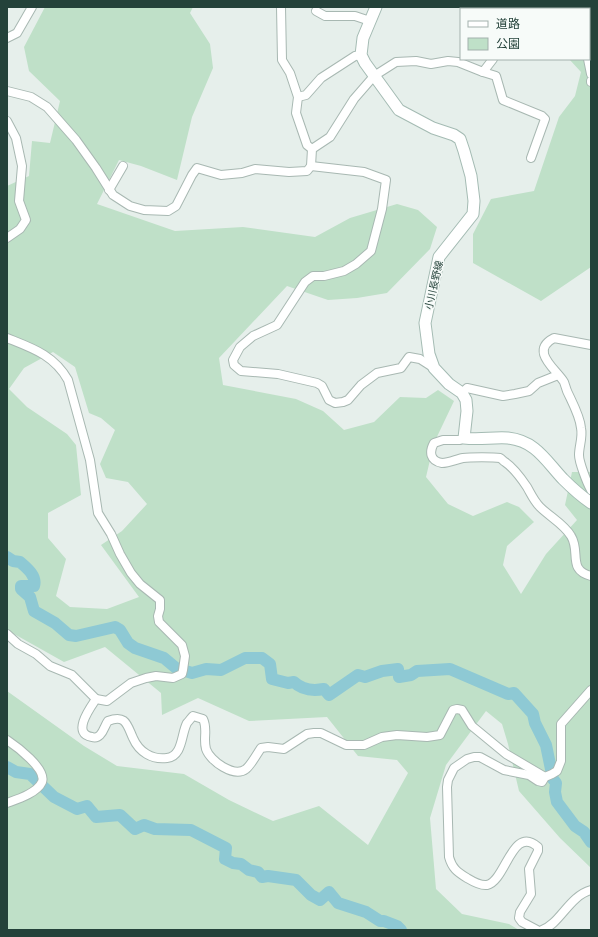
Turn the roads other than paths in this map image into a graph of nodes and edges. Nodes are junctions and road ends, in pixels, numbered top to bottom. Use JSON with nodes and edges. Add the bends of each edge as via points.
{"nodes":[{"id":1,"x":32,"y":7,"type":"edge"},
{"id":2,"x":281,"y":7,"type":"edge"},
{"id":3,"x":376,"y":7,"type":"edge"},
{"id":4,"x":316,"y":11,"type":"dead end"},
{"id":5,"x":370,"y":21,"type":"junction"},
{"id":6,"x":7,"y":38,"type":"edge"},
{"id":7,"x":361,"y":55,"type":"junction"},
{"id":8,"x":492,"y":60,"type":"edge"},
{"id":9,"x":588,"y":60,"type":"edge"},
{"id":10,"x":483,"y":72,"type":"junction"},
{"id":11,"x":591,"y":74,"type":"edge"},
{"id":12,"x":374,"y":76,"type":"junction"},
{"id":13,"x":7,"y":91,"type":"edge"},
{"id":14,"x":298,"y":97,"type":"junction"},
{"id":15,"x":7,"y":121,"type":"edge"},
{"id":16,"x":312,"y":149,"type":"junction"},
{"id":17,"x":531,"y":158,"type":"dead end"},
{"id":18,"x":123,"y":166,"type":"dead end"},
{"id":19,"x":311,"y":166,"type":"junction"},
{"id":20,"x":110,"y":190,"type":"junction"},
{"id":21,"x":7,"y":238,"type":"edge"},
{"id":22,"x":7,"y":338,"type":"edge"},
{"id":23,"x":591,"y":345,"type":"edge"},
{"id":24,"x":434,"y":368,"type":"junction"},
{"id":25,"x":558,"y":374,"type":"junction"},
{"id":26,"x":462,"y":393,"type":"junction"},
{"id":27,"x":464,"y":438,"type":"junction"},
{"id":28,"x":591,"y":490,"type":"edge"},
{"id":29,"x":591,"y":504,"type":"edge"},
{"id":30,"x":591,"y":576,"type":"edge"},
{"id":31,"x":7,"y":634,"type":"edge"},
{"id":32,"x":591,"y":690,"type":"edge"},
{"id":33,"x":96,"y":699,"type":"junction"},
{"id":34,"x":7,"y":740,"type":"edge"},
{"id":35,"x":545,"y":777,"type":"junction"},
{"id":36,"x":7,"y":802,"type":"edge"},
{"id":37,"x":591,"y":890,"type":"edge"},
{"id":38,"x":537,"y":930,"type":"edge"},
{"id":39,"x":542,"y":930,"type":"edge"}],
"edges":[{"from":1,"to":6,"type":"street","via":[[17,33]]},
{"from":2,"to":14,"type":"street","via":[[282,60],[290,73]]},
{"from":3,"to":5,"type":"main road"},
{"from":4,"to":5,"type":"street","via":[[325,16],[355,16]]},
{"from":5,"to":7,"type":"main road"},
{"from":7,"to":12,"type":"main road","name":"小川長野線"},
{"from":7,"to":14,"type":"street","via":[[355,56],[321,78],[306,95]]},
{"from":8,"to":10,"type":"street"},
{"from":9,"to":11,"type":"street"},
{"from":10,"to":12,"type":"street","via":[[458,62],[430,64],[416,61],[396,62]]},
{"from":10,"to":17,"type":"street","via":[[496,76],[503,100],[545,119]]},
{"from":12,"to":16,"type":"street","via":[[354,99],[330,137]]},
{"from":12,"to":24,"type":"main road","name":"小川長野線","via":[[399,110],[460,139],[471,176],[473,214],[439,257],[425,323],[429,354]]},
{"from":13,"to":20,"type":"street","via":[[31,97],[47,106],[76,140]]},
{"from":14,"to":16,"type":"street","via":[[296,113],[307,145]]},
{"from":15,"to":21,"type":"street","via":[[16,138],[22,166],[19,201],[26,220],[20,229]]},
{"from":16,"to":19,"type":"street"},
{"from":18,"to":20,"type":"street"},
{"from":19,"to":20,"type":"street","via":[[307,171],[254,169],[221,176],[196,168],[176,206],[168,211],[144,210],[130,206],[113,195]]},
{"from":19,"to":24,"type":"street","via":[[364,172],[386,180],[382,209],[371,251],[344,271],[313,276],[305,282],[277,325],[253,336],[240,347],[233,360],[234,365],[241,371],[278,374],[317,383],[322,386],[329,400],[339,403],[348,400],[377,372],[400,368],[410,357],[420,359]]},
{"from":22,"to":33,"type":"street","via":[[53,360],[63,371],[68,380],[90,460],[98,513],[131,573],[160,600],[159,622],[182,645],[185,656],[182,674],[178,677],[146,678],[131,683],[107,701]]},
{"from":23,"to":25,"type":"street","via":[[554,338],[549,341],[544,348],[544,354],[546,361]]},
{"from":24,"to":26,"type":"main road","name":"小川長野線"},
{"from":25,"to":26,"type":"street","via":[[538,383],[529,391],[516,394],[503,396],[467,388]]},
{"from":25,"to":28,"type":"street","via":[[564,382],[581,426],[579,455]]},
{"from":26,"to":27,"type":"main road","via":[[467,411]]},
{"from":27,"to":29,"type":"main road","via":[[508,438],[524,442],[536,449],[562,478]]},
{"from":27,"to":30,"type":"street","via":[[434,443],[430,450],[431,456],[443,463],[464,458],[500,458],[520,478],[540,507],[567,530],[576,553],[576,565],[580,572]]},
{"from":31,"to":33,"type":"street","via":[[50,666],[72,675]]},
{"from":32,"to":35,"type":"street","via":[[561,724],[561,761],[557,771]]},
{"from":33,"to":35,"type":"street","via":[[83,724],[83,730],[89,737],[96,738],[108,721],[118,718],[127,724],[140,750],[158,759],[171,757],[177,753],[188,722],[193,716],[198,717],[203,719],[206,725],[206,751],[215,763],[232,771],[246,769],[261,748],[268,746],[284,749],[306,734],[322,733],[346,745],[364,745],[382,736],[440,735],[453,710],[457,709],[462,710],[472,726],[506,754]]},
{"from":34,"to":36,"type":"street","via":[[34,762],[43,777],[34,790]]},
{"from":35,"to":38,"type":"street","via":[[542,782],[538,782],[529,775],[504,770],[480,757],[474,757],[454,768],[447,787],[449,858],[455,871],[472,881],[488,885],[494,882],[513,851],[521,843],[526,840],[538,847],[529,869],[531,894],[519,918]]},
{"from":37,"to":39,"type":"street","via":[[582,893]]}]}
